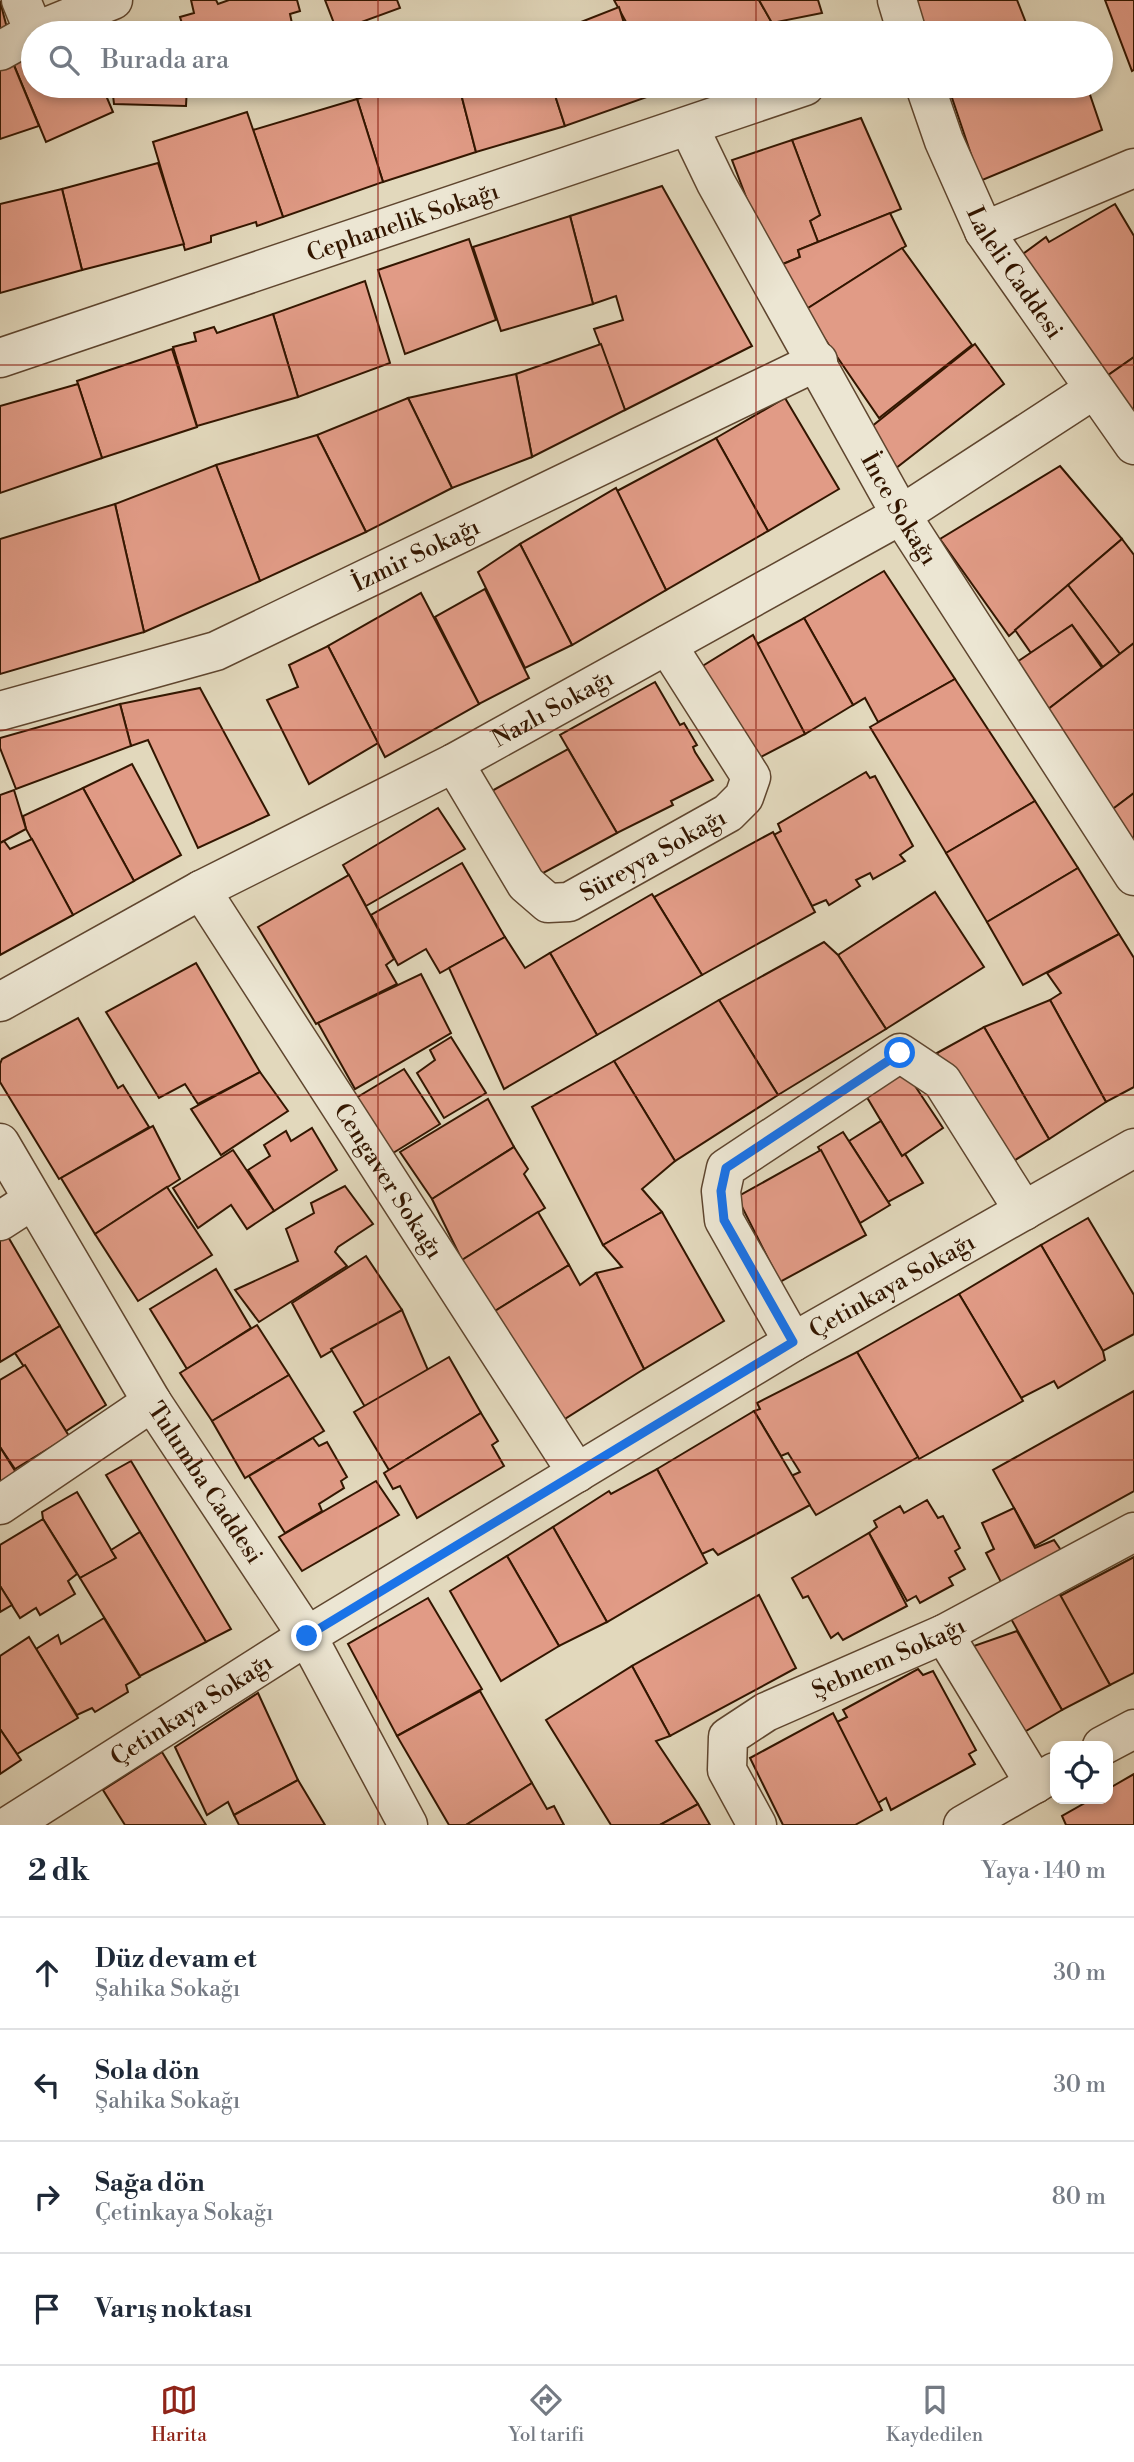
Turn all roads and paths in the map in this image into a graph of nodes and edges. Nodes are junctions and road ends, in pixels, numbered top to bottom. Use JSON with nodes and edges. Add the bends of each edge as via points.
{"nodes":[{"id":1,"x":113,"y":0,"type":"edge"},
{"id":2,"x":897,"y":0,"type":"edge"},
{"id":3,"x":27,"y":16,"type":"edge"},
{"id":4,"x":903,"y":21,"type":"edge"},
{"id":5,"x":21,"y":24,"type":"edge"},
{"id":6,"x":0,"y":51,"type":"edge"},
{"id":7,"x":770,"y":98,"type":"edge"},
{"id":8,"x":929,"y":98,"type":"edge"},
{"id":9,"x":689,"y":127,"type":"junction"},
{"id":10,"x":1134,"y":168,"type":"edge"},
{"id":11,"x":985,"y":231,"type":"junction"},
{"id":12,"x":0,"y":358,"type":"edge"},
{"id":13,"x":818,"y":361,"type":"junction"},
{"id":14,"x":1093,"y":390,"type":"junction"},
{"id":15,"x":1134,"y":445,"type":"edge"},
{"id":16,"x":901,"y":515,"type":"junction"},
{"id":17,"x":667,"y":645,"type":"junction"},
{"id":18,"x":0,"y":711,"type":"edge"},
{"id":19,"x":454,"y":763,"type":"junction"},
{"id":20,"x":1134,"y":876,"type":"edge"},
{"id":21,"x":201,"y":890,"type":"junction"},
{"id":22,"x":0,"y":1002,"type":"edge"},
{"id":23,"x":0,"y":1143,"type":"edge"},
{"id":24,"x":1134,"y":1147,"type":"edge"},
{"id":25,"x":16,"y":1211,"type":"edge"},
{"id":26,"x":1024,"y":1211,"type":"junction"},
{"id":27,"x":793,"y":1342,"type":"junction"},
{"id":28,"x":152,"y":1402,"type":"junction"},
{"id":29,"x":578,"y":1473,"type":"junction"},
{"id":30,"x":0,"y":1505,"type":"edge"},
{"id":31,"x":1134,"y":1532,"type":"edge"},
{"id":32,"x":944,"y":1634,"type":"junction"},
{"id":33,"x":307,"y":1636,"type":"junction"},
{"id":34,"x":1134,"y":1729,"type":"edge"},
{"id":35,"x":1111,"y":1741,"type":"edge"},
{"id":36,"x":1045,"y":1778,"type":"edge"},
{"id":37,"x":10,"y":1825,"type":"edge"},
{"id":38,"x":408,"y":1825,"type":"edge"},
{"id":39,"x":757,"y":1825,"type":"edge"},
{"id":40,"x":963,"y":1825,"type":"edge"}],
"edges":[{"from":1,"to":3,"type":"street"},
{"from":2,"to":4,"type":"street"},
{"from":5,"to":6,"type":"street"},
{"from":7,"to":9,"type":"street","name":"Cephanelik Sokağı"},
{"from":8,"to":11,"type":"street","name":"Laleli Caddesi"},
{"from":9,"to":12,"type":"street","name":"Cephanelik Sokağı"},
{"from":9,"to":13,"type":"street","name":"İnce Sokağı"},
{"from":10,"to":11,"type":"street"},
{"from":11,"to":14,"type":"street","name":"Laleli Caddesi"},
{"from":13,"to":16,"type":"street","name":"İnce Sokağı"},
{"from":13,"to":18,"type":"street","name":"İzmir Sokağı","via":[[216,650]]},
{"from":14,"to":15,"type":"street","name":"Laleli Caddesi"},
{"from":14,"to":16,"type":"street","name":"Nazlı Sokağı"},
{"from":16,"to":17,"type":"street","name":"Nazlı Sokağı"},
{"from":16,"to":20,"type":"street","name":"İnce Sokağı"},
{"from":17,"to":19,"type":"street","name":"Nazlı Sokağı"},
{"from":17,"to":19,"type":"street","name":"Süreyya Sokağı","via":[[751,777],[744,797],[728,813],[569,902],[548,903],[526,884]]},
{"from":19,"to":21,"type":"street","name":"Nazlı Sokağı"},
{"from":21,"to":22,"type":"street","name":"Nazlı Sokağı"},
{"from":21,"to":29,"type":"street","name":"Cengaver Sokağı"},
{"from":23,"to":25,"type":"street","name":"Tulumba Caddesi"},
{"from":24,"to":26,"type":"street","name":"Çetinkaya Sokağı"},
{"from":25,"to":28,"type":"street","name":"Tulumba Caddesi"},
{"from":26,"to":27,"type":"street","name":"Çetinkaya Sokağı"},
{"from":26,"to":27,"type":"street","via":[[942,1081],[900,1053],[726,1168],[721,1191],[724,1220]]},
{"from":27,"to":29,"type":"street","name":"Çetinkaya Sokağı"},
{"from":28,"to":30,"type":"street"},
{"from":28,"to":33,"type":"street","name":"Tulumba Caddesi"},
{"from":29,"to":33,"type":"street","name":"Çetinkaya Sokağı"},
{"from":31,"to":32,"type":"street","name":"Şebnem Sokağı"},
{"from":32,"to":36,"type":"street"},
{"from":32,"to":39,"type":"street","name":"Şebnem Sokağı","via":[[766,1712],[728,1737],[727,1770]]},
{"from":33,"to":37,"type":"street","name":"Çetinkaya Sokağı"},
{"from":33,"to":38,"type":"street","name":"Tulumba Caddesi"},
{"from":34,"to":35,"type":"street"},
{"from":36,"to":40,"type":"street"}]}
